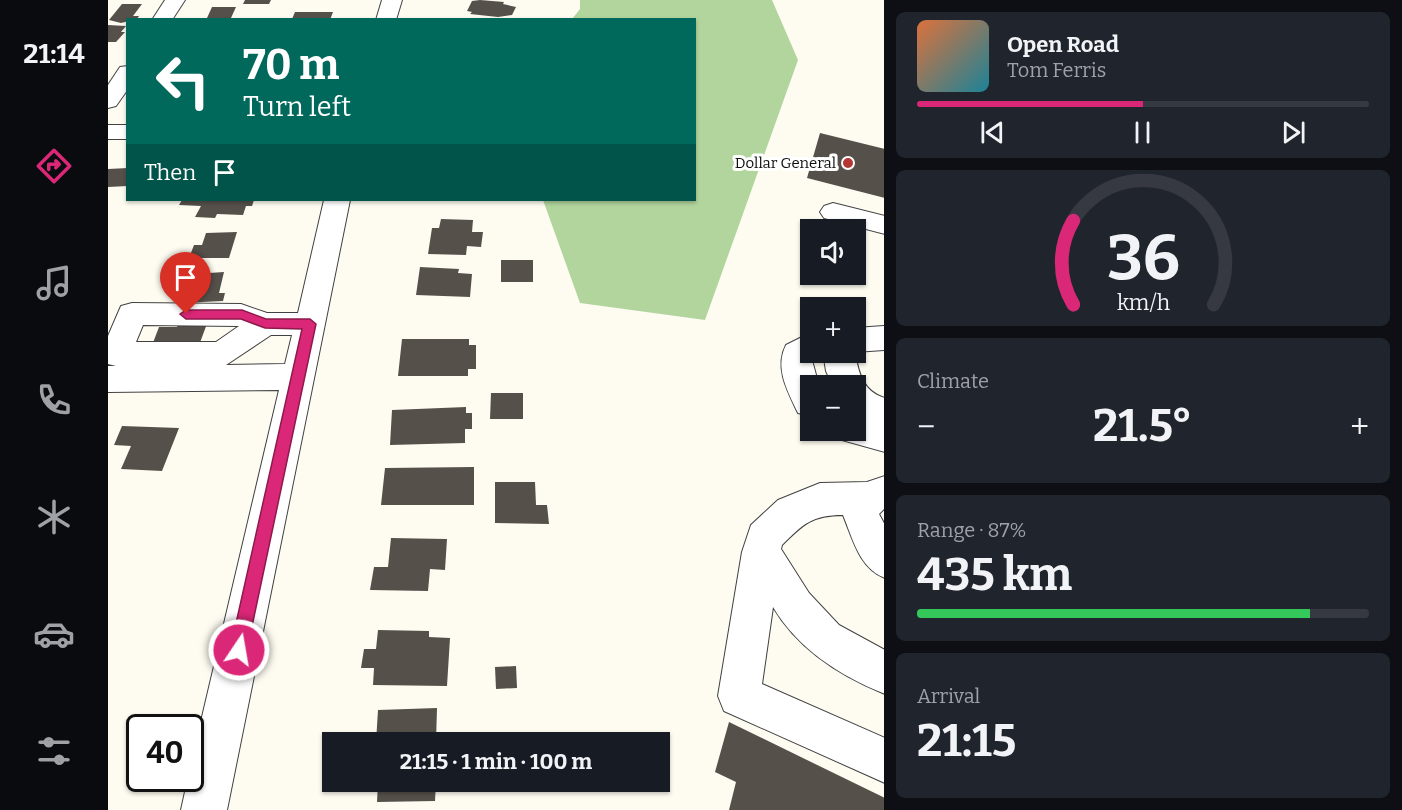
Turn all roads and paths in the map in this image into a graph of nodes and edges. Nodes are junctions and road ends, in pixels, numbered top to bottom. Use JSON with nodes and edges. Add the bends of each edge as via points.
{"nodes":[{"id":1,"x":175,"y":0,"type":"edge"},
{"id":2,"x":392,"y":0,"type":"edge"},
{"id":3,"x":163,"y":18,"type":"edge"},
{"id":4,"x":387,"y":18,"type":"edge"},
{"id":5,"x":126,"y":75,"type":"edge"},
{"id":6,"x":108,"y":101,"type":"edge"},
{"id":7,"x":108,"y":132,"type":"edge"},
{"id":8,"x":126,"y":132,"type":"edge"},
{"id":9,"x":336,"y":201,"type":"edge"},
{"id":10,"x":833,"y":212,"type":"dead end"},
{"id":11,"x":884,"y":225,"type":"edge"},
{"id":12,"x":265,"y":324,"type":"junction"},
{"id":13,"x":310,"y":324,"type":"junction"},
{"id":14,"x":884,"y":338,"type":"edge"},
{"id":15,"x":866,"y":339,"type":"edge"},
{"id":16,"x":800,"y":352,"type":"edge"},
{"id":17,"x":800,"y":375,"type":"edge"},
{"id":18,"x":298,"y":377,"type":"junction"},
{"id":19,"x":108,"y":380,"type":"edge"},
{"id":20,"x":866,"y":406,"type":"edge"},
{"id":21,"x":884,"y":412,"type":"edge"},
{"id":22,"x":866,"y":433,"type":"edge"},
{"id":23,"x":884,"y":438,"type":"edge"},
{"id":24,"x":876,"y":495,"type":"edge"},
{"id":25,"x":761,"y":552,"type":"junction"},
{"id":26,"x":884,"y":559,"type":"edge"},
{"id":27,"x":884,"y":672,"type":"edge"},
{"id":28,"x":884,"y":761,"type":"edge"},
{"id":29,"x":204,"y":810,"type":"edge"}],
"edges":[{"from":1,"to":3,"type":"street"},
{"from":2,"to":4,"type":"street"},
{"from":5,"to":6,"type":"street"},
{"from":7,"to":8,"type":"street"},
{"from":9,"to":13,"type":"street"},
{"from":10,"to":11,"type":"street"},
{"from":12,"to":12,"type":"street","via":[[242,315],[132,314],[116,354],[222,354]]},
{"from":12,"to":13,"type":"street"},
{"from":13,"to":18,"type":"street"},
{"from":14,"to":15,"type":"street"},
{"from":16,"to":17,"type":"street","via":[[796,363]]},
{"from":18,"to":19,"type":"street"},
{"from":18,"to":29,"type":"street"},
{"from":20,"to":21,"type":"street"},
{"from":22,"to":23,"type":"street"},
{"from":24,"to":25,"type":"street","via":[[819,499],[791,512],[764,537]]},
{"from":24,"to":26,"type":"street","via":[[861,514]]},
{"from":25,"to":27,"type":"street","via":[[795,607],[825,639]]},
{"from":25,"to":28,"type":"street","via":[[740,696]]}]}
